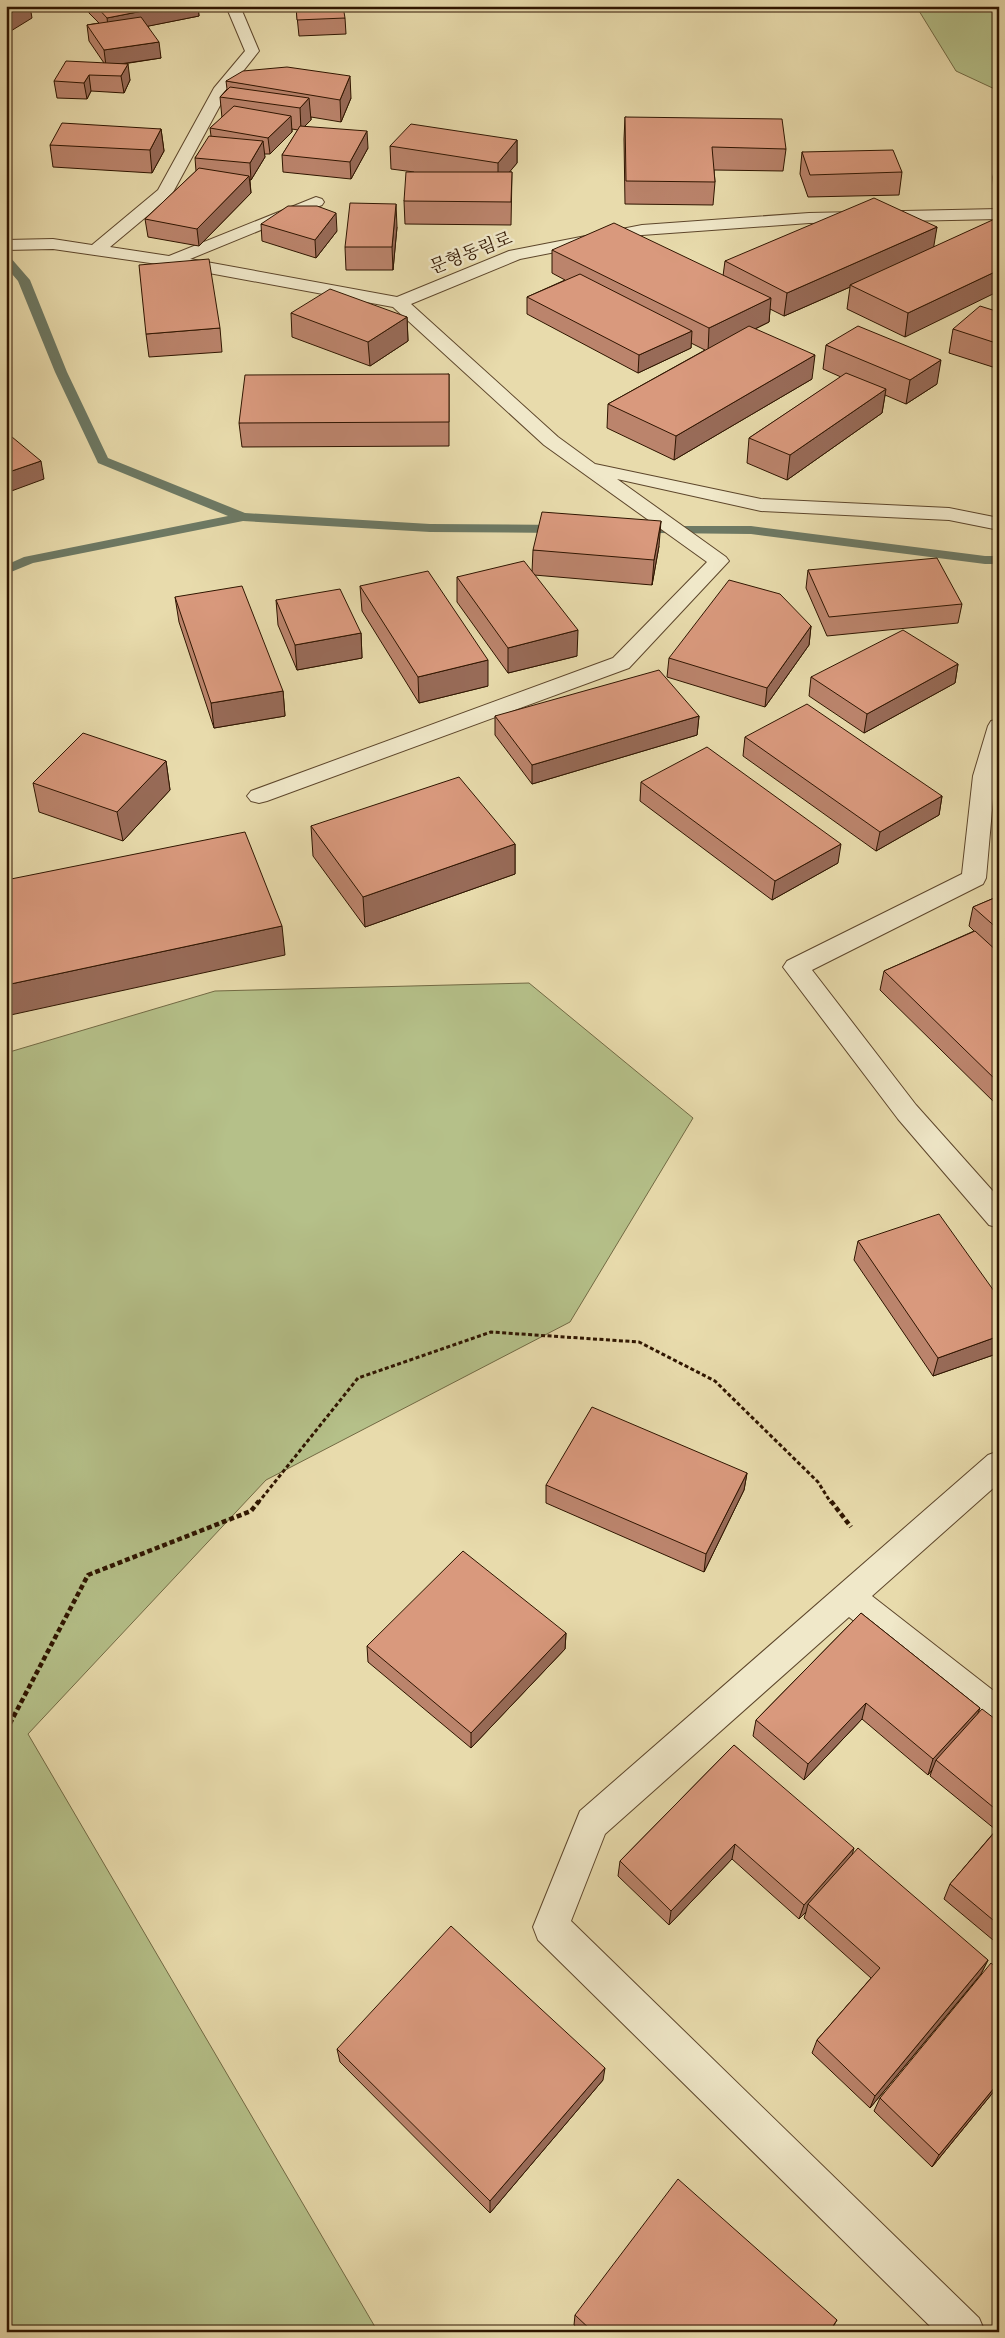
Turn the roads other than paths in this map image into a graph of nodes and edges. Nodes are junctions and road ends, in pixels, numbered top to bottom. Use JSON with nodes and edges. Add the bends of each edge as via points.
{"nodes":[{"id":1,"x":233,"y":6,"type":"edge"},
{"id":2,"x":316,"y":202,"type":"dead end"},
{"id":3,"x":999,"y":214,"type":"edge"},
{"id":4,"x":15,"y":245,"type":"edge"},
{"id":5,"x":96,"y":250,"type":"junction"},
{"id":6,"x":171,"y":262,"type":"junction"},
{"id":7,"x":399,"y":303,"type":"junction"},
{"id":8,"x":586,"y":466,"type":"junction"},
{"id":9,"x":999,"y":524,"type":"edge"},
{"id":10,"x":999,"y":726,"type":"edge"},
{"id":11,"x":258,"y":796,"type":"dead end"},
{"id":12,"x":978,"y":837,"type":"junction"},
{"id":13,"x":999,"y":853,"type":"edge"},
{"id":14,"x":999,"y":1217,"type":"edge"},
{"id":15,"x":999,"y":1464,"type":"edge"},
{"id":16,"x":849,"y":1597,"type":"junction"},
{"id":17,"x":999,"y":1716,"type":"edge"},
{"id":18,"x":965,"y":2332,"type":"edge"}],
"edges":[{"from":1,"to":5,"type":"street","via":[[252,51],[222,88],[165,193]]},
{"from":2,"to":6,"type":"street"},
{"from":3,"to":7,"type":"street","name":"문형동림로","via":[[809,218],[642,230],[516,255]]},
{"from":4,"to":5,"type":"street","via":[[53,244]]},
{"from":5,"to":6,"type":"street"},
{"from":6,"to":7,"type":"street"},
{"from":7,"to":8,"type":"street","via":[[551,442]]},
{"from":8,"to":9,"type":"street","via":[[761,505],[949,514]]},
{"from":8,"to":11,"type":"street","via":[[719,561],[621,663]]},
{"from":10,"to":12,"type":"street","via":[[984,776]]},
{"from":12,"to":13,"type":"street"},
{"from":12,"to":14,"type":"street","via":[[974,878],[796,967],[906,1112]]},
{"from":15,"to":16,"type":"street"},
{"from":16,"to":17,"type":"street"},
{"from":16,"to":18,"type":"street","via":[[592,1824],[551,1927]]}]}
